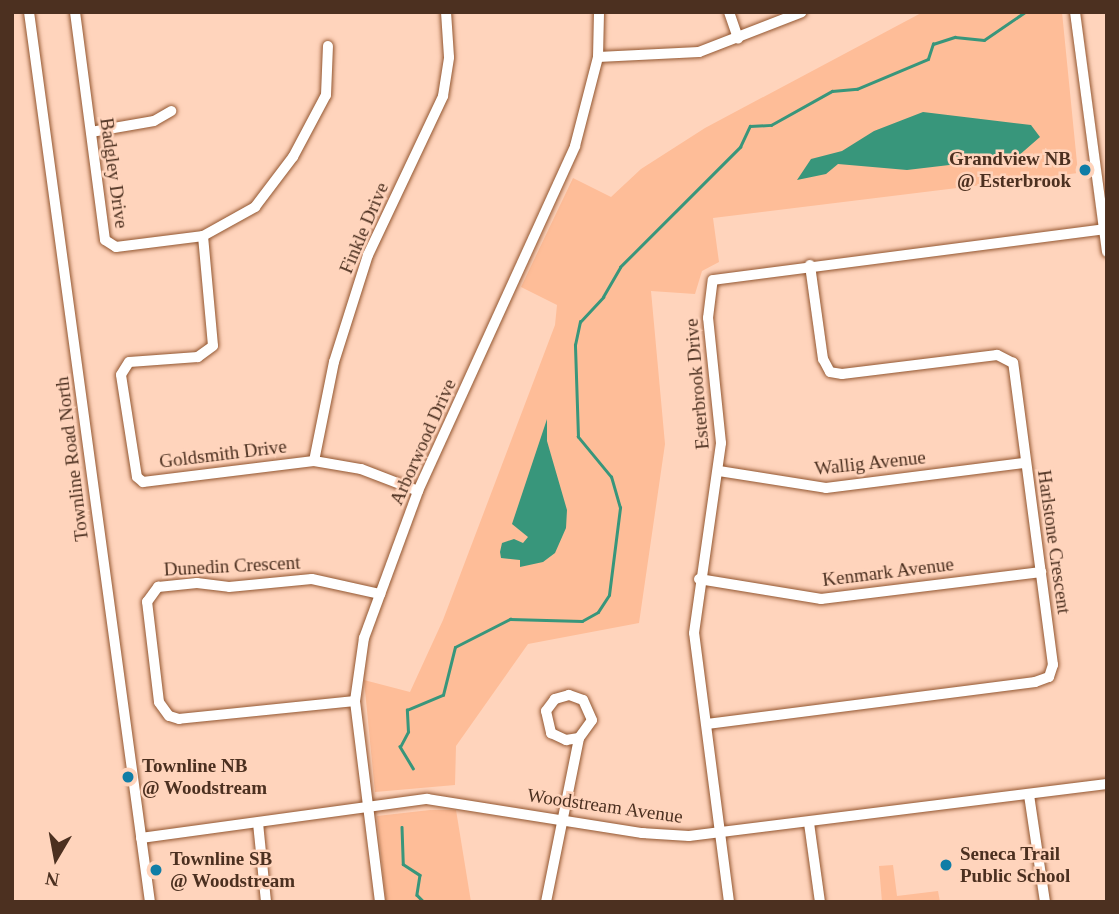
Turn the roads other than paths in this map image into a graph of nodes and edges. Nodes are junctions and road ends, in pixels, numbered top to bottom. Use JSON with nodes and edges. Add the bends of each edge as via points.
{"nodes":[{"id":1,"x":29,"y":12,"type":"edge"},
{"id":2,"x":75,"y":12,"type":"edge"},
{"id":3,"x":446,"y":12,"type":"edge"},
{"id":4,"x":599,"y":12,"type":"edge"},
{"id":5,"x":729,"y":12,"type":"edge"},
{"id":6,"x":802,"y":12,"type":"edge"},
{"id":7,"x":1075,"y":12,"type":"edge"},
{"id":8,"x":738,"y":38,"type":"junction"},
{"id":9,"x":328,"y":46,"type":"dead end"},
{"id":10,"x":598,"y":57,"type":"junction"},
{"id":11,"x":171,"y":111,"type":"dead end"},
{"id":12,"x":91,"y":132,"type":"junction"},
{"id":13,"x":1105,"y":229,"type":"edge"},
{"id":14,"x":203,"y":236,"type":"junction"},
{"id":15,"x":1107,"y":253,"type":"edge"},
{"id":16,"x":810,"y":265,"type":"junction"},
{"id":17,"x":314,"y":461,"type":"junction"},
{"id":18,"x":1025,"y":463,"type":"junction"},
{"id":19,"x":719,"y":471,"type":"junction"},
{"id":20,"x":418,"y":491,"type":"junction"},
{"id":21,"x":1041,"y":572,"type":"junction"},
{"id":22,"x":699,"y":579,"type":"junction"},
{"id":23,"x":380,"y":594,"type":"junction"},
{"id":24,"x":355,"y":701,"type":"junction"},
{"id":25,"x":707,"y":724,"type":"junction"},
{"id":26,"x":579,"y":738,"type":"junction"},
{"id":27,"x":1107,"y":784,"type":"edge"},
{"id":28,"x":1029,"y":795,"type":"junction"},
{"id":29,"x":368,"y":808,"type":"junction"},
{"id":30,"x":565,"y":820,"type":"junction"},
{"id":31,"x":258,"y":823,"type":"junction"},
{"id":32,"x":809,"y":823,"type":"junction"},
{"id":33,"x":723,"y":833,"type":"junction"},
{"id":34,"x":141,"y":838,"type":"junction"},
{"id":35,"x":150,"y":902,"type":"edge"},
{"id":36,"x":266,"y":902,"type":"edge"},
{"id":37,"x":380,"y":902,"type":"edge"},
{"id":38,"x":546,"y":902,"type":"edge"},
{"id":39,"x":729,"y":902,"type":"edge"},
{"id":40,"x":820,"y":902,"type":"edge"},
{"id":41,"x":1045,"y":902,"type":"edge"}],
"edges":[{"from":1,"to":34,"type":"street","name":"Townline Road North"},
{"from":2,"to":12,"type":"street","name":"Badgley Drive"},
{"from":3,"to":17,"type":"street","name":"Finkle Drive","via":[[449,57],[443,96],[368,255],[334,362]]},
{"from":4,"to":10,"type":"street","name":"Arborwood Drive"},
{"from":5,"to":8,"type":"street"},
{"from":6,"to":8,"type":"street"},
{"from":7,"to":13,"type":"street"},
{"from":8,"to":10,"type":"street","via":[[666,57]]},
{"from":9,"to":14,"type":"street","via":[[326,95],[293,158],[255,206]]},
{"from":10,"to":20,"type":"street","name":"Arborwood Drive","via":[[575,146]]},
{"from":11,"to":12,"type":"street","via":[[154,121]]},
{"from":12,"to":14,"type":"street","name":"Badgley Drive","via":[[110,244]]},
{"from":13,"to":15,"type":"street"},
{"from":13,"to":16,"type":"street","name":"Esterbrook Drive"},
{"from":14,"to":17,"type":"street","name":"Goldsmith Drive","via":[[213,346],[198,357],[129,362],[121,375],[137,477],[143,482]]},
{"from":16,"to":18,"type":"street","name":"Harlstone Crescent","via":[[823,359],[830,372],[997,355],[1011,359]]},
{"from":16,"to":19,"type":"street","name":"Esterbrook Drive","via":[[713,280],[708,318],[721,443]]},
{"from":17,"to":20,"type":"street","name":"Goldsmith Drive","via":[[361,469]]},
{"from":18,"to":19,"type":"street","name":"Wallig Avenue","via":[[814,488]]},
{"from":18,"to":21,"type":"street","name":"Harlstone Crescent"},
{"from":19,"to":22,"type":"street","name":"Esterbrook Drive"},
{"from":20,"to":23,"type":"street","name":"Arborwood Drive"},
{"from":21,"to":22,"type":"street","name":"Kenmark Avenue","via":[[821,599]]},
{"from":21,"to":25,"type":"street","name":"Harlstone Crescent","via":[[1053,665],[1043,680]]},
{"from":22,"to":25,"type":"street","name":"Esterbrook Drive","via":[[694,633]]},
{"from":23,"to":24,"type":"street","name":"Arborwood Drive","via":[[364,638]]},
{"from":23,"to":24,"type":"street","name":"Dunedin Crescent","via":[[312,579],[229,587],[197,583],[158,587],[147,602],[159,702],[169,716],[179,719]]},
{"from":24,"to":29,"type":"street","name":"Arborwood Drive"},
{"from":25,"to":33,"type":"street","name":"Esterbrook Drive"},
{"from":26,"to":26,"type":"street","via":[[566,740],[551,733],[546,711],[555,699],[569,695],[588,706],[592,720]]},
{"from":26,"to":30,"type":"street"},
{"from":27,"to":28,"type":"street","name":"Woodstream Avenue"},
{"from":28,"to":32,"type":"street","name":"Woodstream Avenue"},
{"from":28,"to":41,"type":"street"},
{"from":29,"to":30,"type":"street","name":"Woodstream Avenue","via":[[454,800]]},
{"from":29,"to":31,"type":"street","name":"Woodstream Avenue"},
{"from":29,"to":37,"type":"street","name":"Arborwood Drive"},
{"from":30,"to":33,"type":"street","name":"Woodstream Avenue","via":[[642,833]]},
{"from":30,"to":38,"type":"street"},
{"from":31,"to":34,"type":"street","name":"Woodstream Avenue"},
{"from":31,"to":36,"type":"street"},
{"from":32,"to":33,"type":"street","name":"Woodstream Avenue"},
{"from":32,"to":40,"type":"street"},
{"from":33,"to":39,"type":"street","name":"Esterbrook Drive"},
{"from":34,"to":35,"type":"street","name":"Townline Road North"}]}
